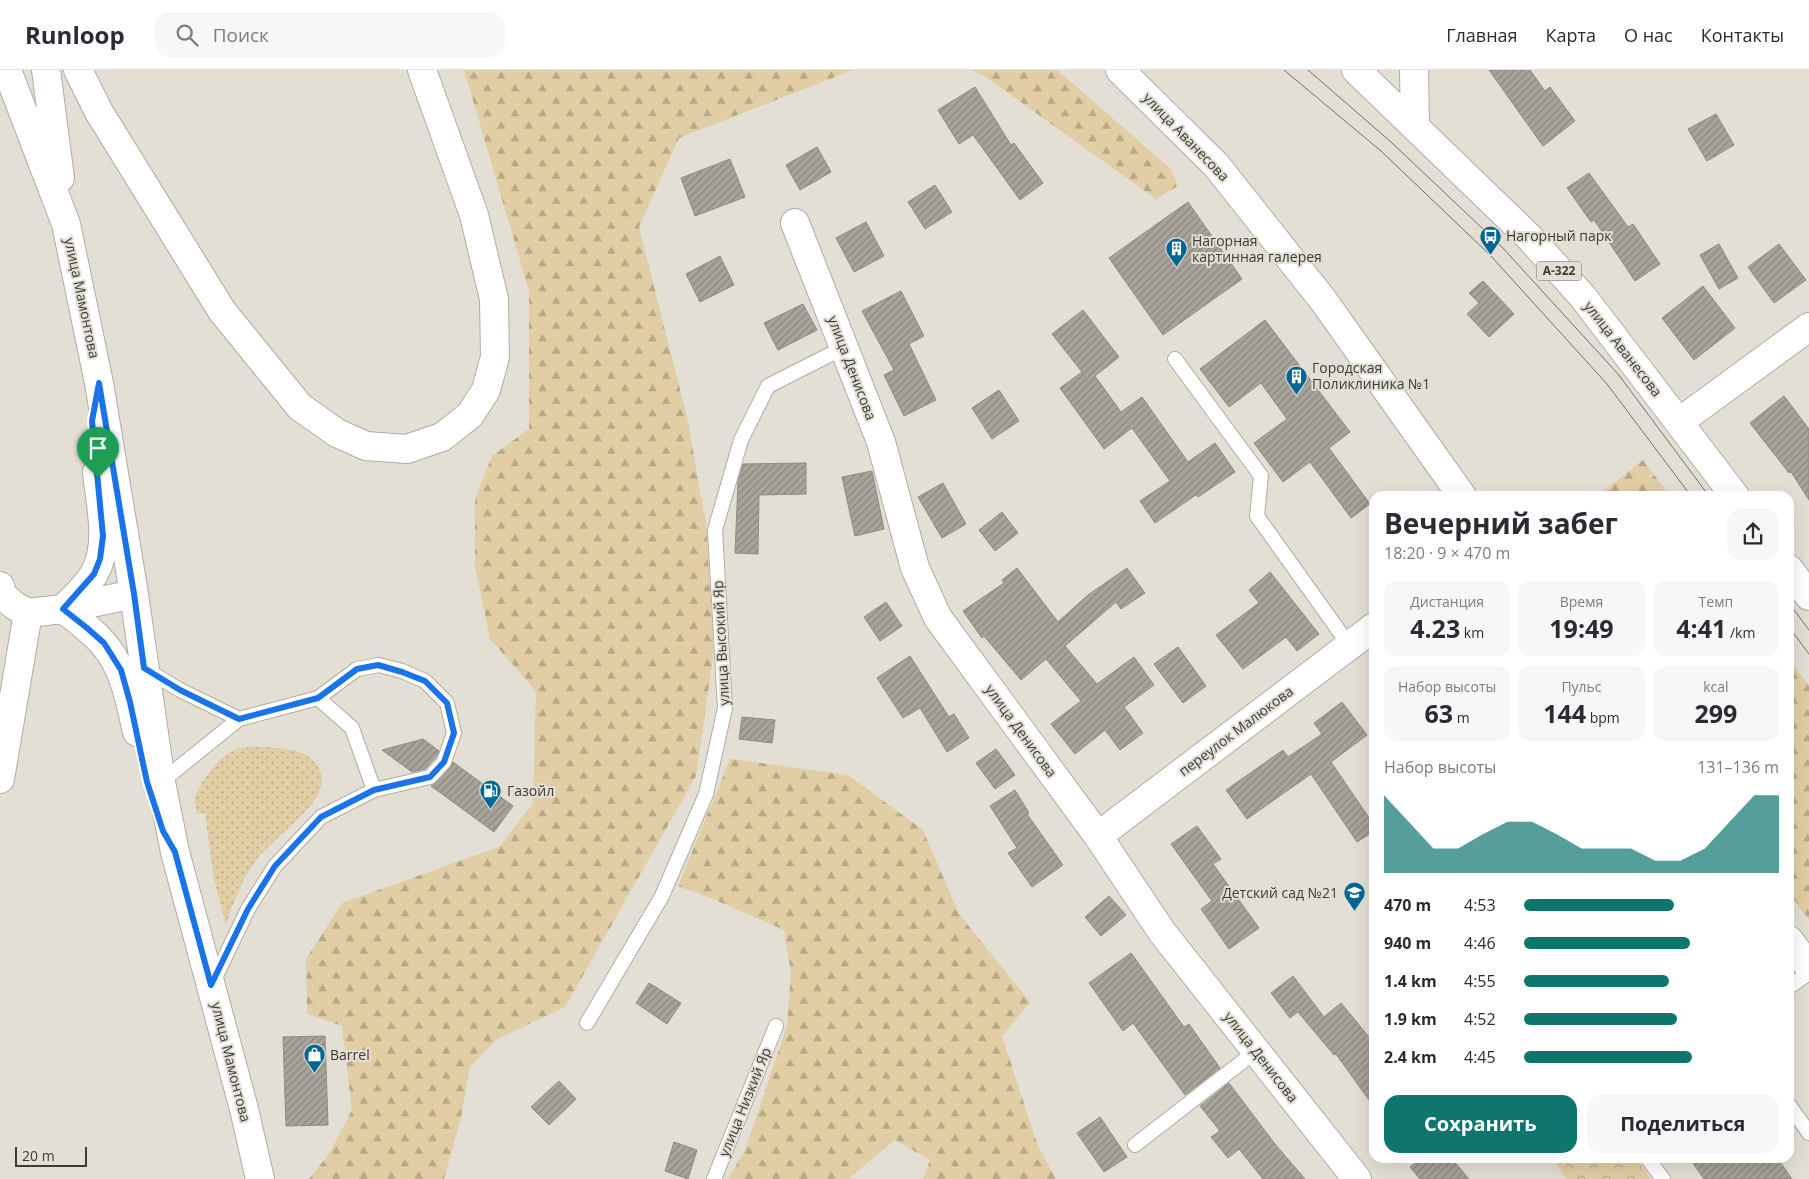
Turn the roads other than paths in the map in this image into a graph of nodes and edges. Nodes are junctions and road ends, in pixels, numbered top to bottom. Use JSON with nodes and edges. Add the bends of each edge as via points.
{"nodes":[{"id":1,"x":8,"y":70,"type":"edge"},
{"id":2,"x":46,"y":70,"type":"edge"},
{"id":3,"x":78,"y":70,"type":"edge"},
{"id":4,"x":422,"y":70,"type":"edge"},
{"id":5,"x":1120,"y":70,"type":"edge"},
{"id":6,"x":1356,"y":70,"type":"edge"},
{"id":7,"x":1414,"y":70,"type":"edge"},
{"id":8,"x":1415,"y":126,"type":"junction"},
{"id":9,"x":795,"y":223,"type":"dead end"},
{"id":10,"x":66,"y":224,"type":"junction"},
{"id":11,"x":1809,"y":327,"type":"edge"},
{"id":12,"x":843,"y":348,"type":"junction"},
{"id":13,"x":1175,"y":358,"type":"dead end"},
{"id":14,"x":99,"y":383,"type":"junction"},
{"id":15,"x":1679,"y":422,"type":"junction"},
{"id":16,"x":1458,"y":491,"type":"edge"},
{"id":17,"x":1731,"y":491,"type":"edge"},
{"id":18,"x":1794,"y":576,"type":"edge"},
{"id":19,"x":0,"y":586,"type":"edge"},
{"id":20,"x":134,"y":594,"type":"junction"},
{"id":21,"x":1809,"y":596,"type":"edge"},
{"id":22,"x":63,"y":609,"type":"junction"},
{"id":23,"x":0,"y":610,"type":"edge"},
{"id":24,"x":28,"y":613,"type":"junction"},
{"id":25,"x":1369,"y":631,"type":"edge"},
{"id":26,"x":1349,"y":645,"type":"junction"},
{"id":27,"x":144,"y":668,"type":"junction"},
{"id":28,"x":318,"y":698,"type":"junction"},
{"id":29,"x":239,"y":719,"type":"junction"},
{"id":30,"x":0,"y":779,"type":"edge"},
{"id":31,"x":161,"y":782,"type":"junction"},
{"id":32,"x":374,"y":790,"type":"junction"},
{"id":33,"x":1098,"y":836,"type":"junction"},
{"id":34,"x":175,"y":852,"type":"junction"},
{"id":35,"x":1794,"y":947,"type":"edge"},
{"id":36,"x":1809,"y":967,"type":"edge"},
{"id":37,"x":1809,"y":972,"type":"edge"},
{"id":38,"x":1794,"y":984,"type":"edge"},
{"id":39,"x":211,"y":985,"type":"junction"},
{"id":40,"x":587,"y":1023,"type":"dead end"},
{"id":41,"x":776,"y":1026,"type":"dead end"},
{"id":42,"x":1256,"y":1051,"type":"junction"},
{"id":43,"x":1794,"y":1112,"type":"edge"},
{"id":44,"x":1809,"y":1133,"type":"edge"},
{"id":45,"x":1135,"y":1145,"type":"dead end"},
{"id":46,"x":1651,"y":1163,"type":"edge"},
{"id":47,"x":260,"y":1179,"type":"edge"},
{"id":48,"x":714,"y":1179,"type":"edge"},
{"id":49,"x":1357,"y":1179,"type":"edge"},
{"id":50,"x":1662,"y":1179,"type":"edge"}],
"edges":[{"from":1,"to":10,"type":"main road","name":"улица Мамонтова"},
{"from":2,"to":10,"type":"main road"},
{"from":3,"to":4,"type":"main road","via":[[99,112],[222,311],[300,407],[338,433],[366,446],[407,449],[442,437],[470,415],[486,390],[495,357],[494,299],[474,215]]},
{"from":5,"to":16,"type":"main road","name":"улица Аванесова","via":[[1216,165],[1322,300]]},
{"from":6,"to":8,"type":"main road","name":"улица Аванесова","number":"А-322"},
{"from":7,"to":8,"type":"main road"},
{"from":8,"to":15,"type":"main road","name":"улица Аванесова","number":"А-322","via":[[1529,237],[1577,290]]},
{"from":9,"to":12,"type":"main road","name":"улица Денисова"},
{"from":10,"to":14,"type":"main road","name":"улица Мамонтова"},
{"from":11,"to":15,"type":"main road"},
{"from":12,"to":33,"type":"main road","name":"улица Денисова","via":[[881,442],[915,568],[938,618]]},
{"from":12,"to":40,"type":"lane","name":"улица Высокий Яр","via":[[768,386],[741,440],[715,530],[725,708],[706,794],[662,896]]},
{"from":13,"to":26,"type":"lane","via":[[1261,476],[1257,516]]},
{"from":14,"to":20,"type":"main road","name":"улица Мамонтова"},
{"from":14,"to":22,"type":"main road","via":[[92,421],[103,536],[100,559],[94,574]]},
{"from":15,"to":17,"type":"main road","name":"улица Аванесова","number":"А-322"},
{"from":18,"to":21,"type":"main road"},
{"from":19,"to":24,"type":"main road","via":[[3,596]]},
{"from":20,"to":22,"type":"main road"},
{"from":20,"to":27,"type":"main road","name":"улица Мамонтова"},
{"from":22,"to":24,"type":"main road"},
{"from":22,"to":34,"type":"main road","via":[[104,643],[121,670],[147,782],[163,831]]},
{"from":23,"to":24,"type":"lane"},
{"from":24,"to":30,"type":"main road"},
{"from":25,"to":26,"type":"main road","name":"переулок Малюкова"},
{"from":26,"to":33,"type":"main road","name":"переулок Малюкова"},
{"from":27,"to":29,"type":"lane"},
{"from":27,"to":31,"type":"main road","name":"улица Мамонтова"},
{"from":28,"to":29,"type":"lane"},
{"from":28,"to":32,"type":"lane","via":[[352,728]]},
{"from":28,"to":32,"type":"lane","via":[[357,669],[378,665],[425,681],[447,703],[454,733],[444,762],[430,777]]},
{"from":29,"to":31,"type":"lane"},
{"from":31,"to":34,"type":"main road","name":"улица Мамонтова"},
{"from":32,"to":39,"type":"lane","via":[[321,817],[275,866],[248,909]]},
{"from":33,"to":42,"type":"main road","name":"улица Денисова","via":[[1162,932]]},
{"from":34,"to":39,"type":"main road","name":"улица Мамонтова"},
{"from":35,"to":36,"type":"main road"},
{"from":37,"to":38,"type":"lane"},
{"from":39,"to":47,"type":"main road","name":"улица Мамонтова"},
{"from":41,"to":48,"type":"lane","name":"улица Низкий Яр"},
{"from":42,"to":45,"type":"lane"},
{"from":42,"to":49,"type":"main road","name":"улица Денисова"},
{"from":43,"to":44,"type":"lane"},
{"from":46,"to":50,"type":"lane"}]}
